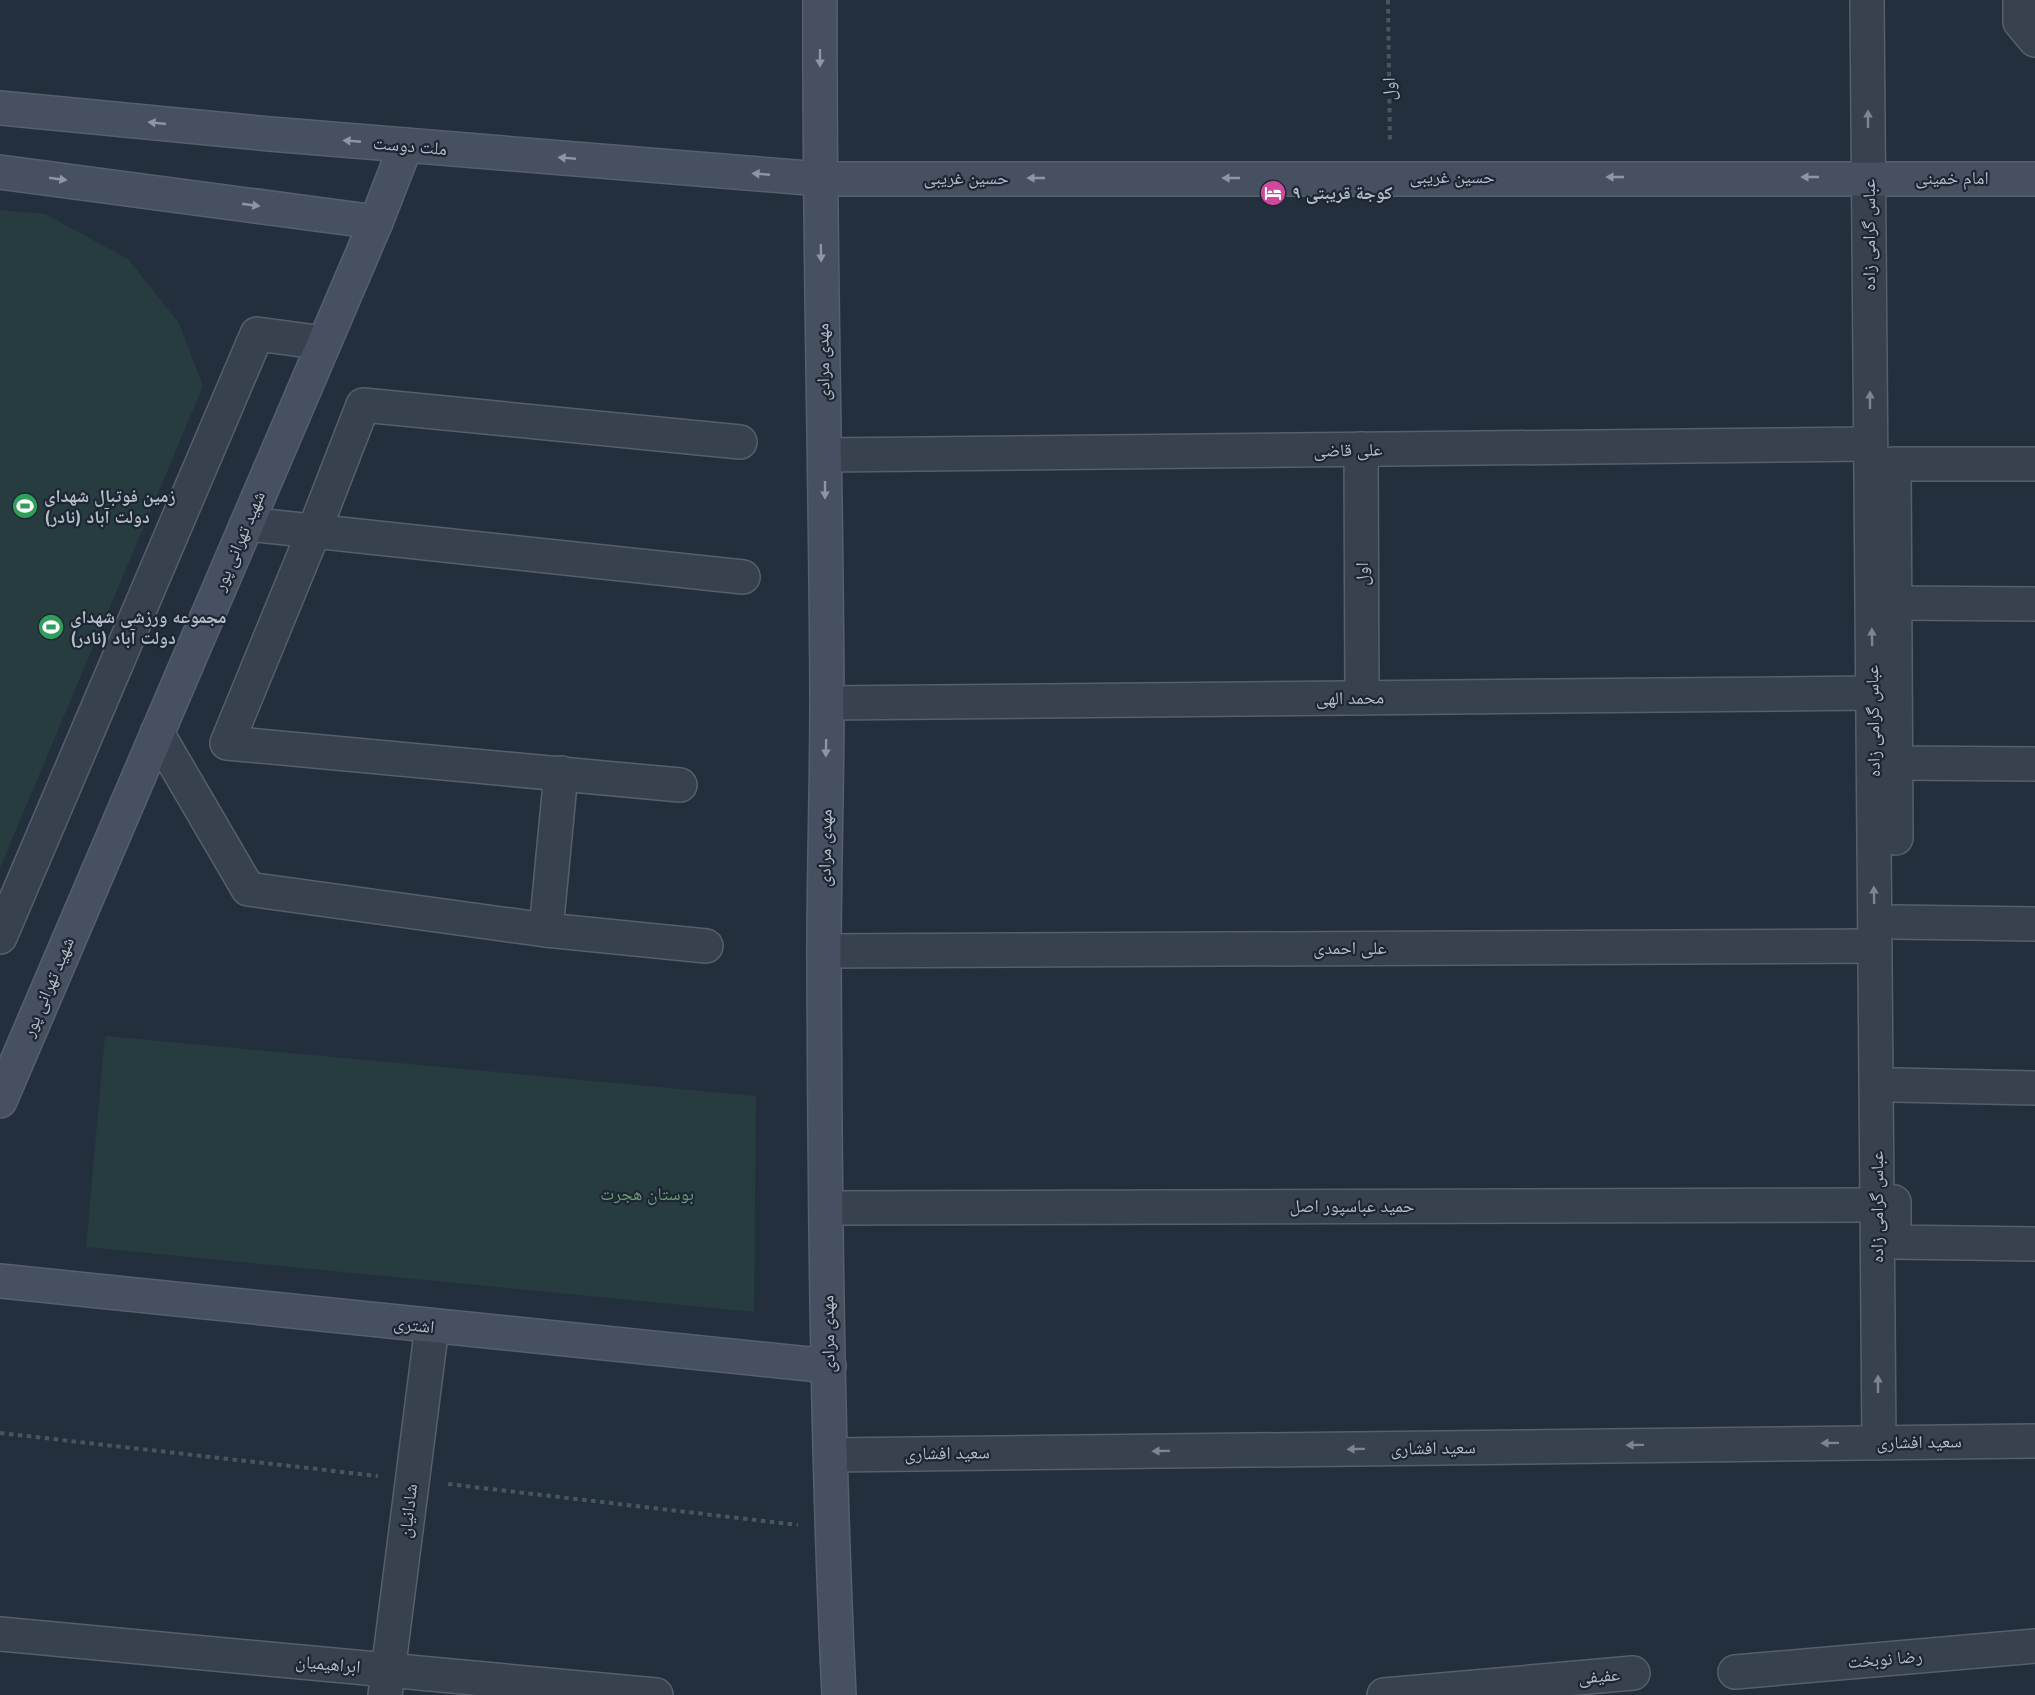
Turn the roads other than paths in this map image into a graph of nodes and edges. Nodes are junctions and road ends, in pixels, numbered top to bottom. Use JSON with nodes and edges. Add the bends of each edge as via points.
{"nodes":[{"id":1,"x":820,"y":0,"type":"edge"},
{"id":2,"x":1867,"y":0,"type":"edge"},
{"id":3,"x":2020,"y":0,"type":"edge"},
{"id":4,"x":2035,"y":40,"type":"edge"},
{"id":5,"x":0,"y":108,"type":"edge"},
{"id":6,"x":406,"y":145,"type":"junction"},
{"id":7,"x":0,"y":172,"type":"edge"},
{"id":8,"x":1868,"y":177,"type":"junction"},
{"id":9,"x":820,"y":179,"type":"junction"},
{"id":10,"x":2035,"y":179,"type":"edge"},
{"id":11,"x":376,"y":222,"type":"junction"},
{"id":12,"x":324,"y":343,"type":"junction"},
{"id":13,"x":740,"y":442,"type":"dead end"},
{"id":14,"x":1870,"y":444,"type":"junction"},
{"id":15,"x":1361,"y":449,"type":"junction"},
{"id":16,"x":825,"y":455,"type":"junction"},
{"id":17,"x":2035,"y":464,"type":"edge"},
{"id":18,"x":246,"y":524,"type":"junction"},
{"id":19,"x":314,"y":531,"type":"junction"},
{"id":20,"x":743,"y":577,"type":"dead end"},
{"id":21,"x":1895,"y":603,"type":"junction"},
{"id":22,"x":2035,"y":604,"type":"edge"},
{"id":23,"x":1872,"y":693,"type":"junction"},
{"id":24,"x":1362,"y":698,"type":"junction"},
{"id":25,"x":827,"y":703,"type":"junction"},
{"id":26,"x":157,"y":733,"type":"junction"},
{"id":27,"x":1896,"y":763,"type":"junction"},
{"id":28,"x":2035,"y":764,"type":"edge"},
{"id":29,"x":561,"y":773,"type":"junction"},
{"id":30,"x":680,"y":785,"type":"dead end"},
{"id":31,"x":1896,"y":922,"type":"junction"},
{"id":32,"x":2035,"y":924,"type":"edge"},
{"id":33,"x":546,"y":930,"type":"junction"},
{"id":34,"x":0,"y":937,"type":"edge"},
{"id":35,"x":706,"y":946,"type":"dead end"},
{"id":36,"x":1875,"y":946,"type":"junction"},
{"id":37,"x":824,"y":951,"type":"junction"},
{"id":38,"x":1895,"y":1085,"type":"junction"},
{"id":39,"x":2035,"y":1088,"type":"edge"},
{"id":40,"x":0,"y":1101,"type":"edge"},
{"id":41,"x":1877,"y":1205,"type":"junction"},
{"id":42,"x":826,"y":1208,"type":"junction"},
{"id":43,"x":2035,"y":1244,"type":"edge"},
{"id":44,"x":0,"y":1281,"type":"edge"},
{"id":45,"x":432,"y":1326,"type":"junction"},
{"id":46,"x":829,"y":1366,"type":"junction"},
{"id":47,"x":2035,"y":1441,"type":"edge"},
{"id":48,"x":1879,"y":1443,"type":"junction"},
{"id":49,"x":831,"y":1455,"type":"junction"},
{"id":50,"x":0,"y":1634,"type":"edge"},
{"id":51,"x":2035,"y":1646,"type":"edge"},
{"id":52,"x":1735,"y":1672,"type":"dead end"},
{"id":53,"x":1634,"y":1673,"type":"dead end"},
{"id":54,"x":386,"y":1682,"type":"edge"},
{"id":55,"x":656,"y":1695,"type":"edge"},
{"id":56,"x":839,"y":1695,"type":"edge"},
{"id":57,"x":1384,"y":1695,"type":"edge"}],
"edges":[{"from":1,"to":9,"type":"street","name":"مهدی مرادی","one_way":true},
{"from":8,"to":2,"type":"street","name":"عباس گرامی زاده","one_way":true},
{"from":3,"to":4,"type":"street","via":[[2020,22]]},
{"from":6,"to":5,"type":"street","name":"ملت دوست","one_way":true},
{"from":9,"to":6,"type":"street","name":"ملت دوست","one_way":true},
{"from":6,"to":11,"type":"street","name":"شهید تهرانی پور"},
{"from":7,"to":11,"type":"street","one_way":true},
{"from":8,"to":9,"type":"street","name":"حسین غریبی","one_way":true},
{"from":8,"to":10,"type":"street","name":"امام خمینی"},
{"from":14,"to":8,"type":"street","name":"عباس گرامی زاده","one_way":true},
{"from":9,"to":16,"type":"street","name":"مهدی مرادی","one_way":true},
{"from":11,"to":12,"type":"street","name":"شهید تهرانی پور"},
{"from":12,"to":18,"type":"street","name":"شهید تهرانی پور"},
{"from":12,"to":34,"type":"street","via":[[257,334]]},
{"from":13,"to":19,"type":"street","via":[[363,405]]},
{"from":14,"to":15,"type":"street","name":"علی قاضی"},
{"from":23,"to":14,"type":"street","name":"عباس گرامی زاده","one_way":true},
{"from":15,"to":16,"type":"street","name":"علی قاضی"},
{"from":15,"to":24,"type":"street","name":"اول"},
{"from":16,"to":25,"type":"street","name":"مهدی مرادی","one_way":true},
{"from":17,"to":21,"type":"street","via":[[1894,464]]},
{"from":18,"to":19,"type":"street"},
{"from":18,"to":26,"type":"street","name":"شهید تهرانی پور"},
{"from":19,"to":20,"type":"street"},
{"from":19,"to":29,"type":"street","via":[[227,743]]},
{"from":21,"to":22,"type":"street"},
{"from":21,"to":27,"type":"street"},
{"from":23,"to":24,"type":"street","name":"محمد الهی"},
{"from":36,"to":23,"type":"street","name":"عباس گرامی زاده","one_way":true},
{"from":24,"to":25,"type":"street","name":"محمد الهی"},
{"from":25,"to":37,"type":"street","name":"مهدی مرادی","one_way":true},
{"from":26,"to":33,"type":"street","via":[[248,890]]},
{"from":26,"to":40,"type":"street","name":"شهید تهرانی پور"},
{"from":27,"to":28,"type":"street"},
{"from":27,"to":31,"type":"street"},
{"from":29,"to":30,"type":"street"},
{"from":29,"to":33,"type":"street"},
{"from":31,"to":32,"type":"street"},
{"from":31,"to":38,"type":"street"},
{"from":33,"to":35,"type":"street"},
{"from":36,"to":37,"type":"street","name":"علی احمدی"},
{"from":36,"to":41,"type":"street","name":"عباس گرامی زاده"},
{"from":37,"to":42,"type":"street","name":"مهدی مرادی"},
{"from":38,"to":39,"type":"street"},
{"from":38,"to":43,"type":"street","via":[[1894,1242]]},
{"from":41,"to":42,"type":"street","name":"حمید عباسپور اصل"},
{"from":48,"to":41,"type":"street","name":"عباس گرامی زاده","one_way":true},
{"from":42,"to":46,"type":"street","name":"مهدی مرادی"},
{"from":44,"to":45,"type":"street","name":"اشتری"},
{"from":45,"to":46,"type":"street","name":"اشتری"},
{"from":45,"to":54,"type":"street","name":"شادانیان"},
{"from":46,"to":49,"type":"street","name":"مهدی مرادی"},
{"from":47,"to":48,"type":"street","name":"سعید افشاری"},
{"from":48,"to":49,"type":"street","name":"سعید افشاری","one_way":true},
{"from":49,"to":56,"type":"street","name":"مهدی مرادی"},
{"from":50,"to":54,"type":"street","name":"ابراهیمیان"},
{"from":51,"to":52,"type":"street","name":"رضا نوبخت"},
{"from":53,"to":57,"type":"street","name":"عفیفی"},
{"from":54,"to":55,"type":"street","name":"ابراهیمیان"}]}
